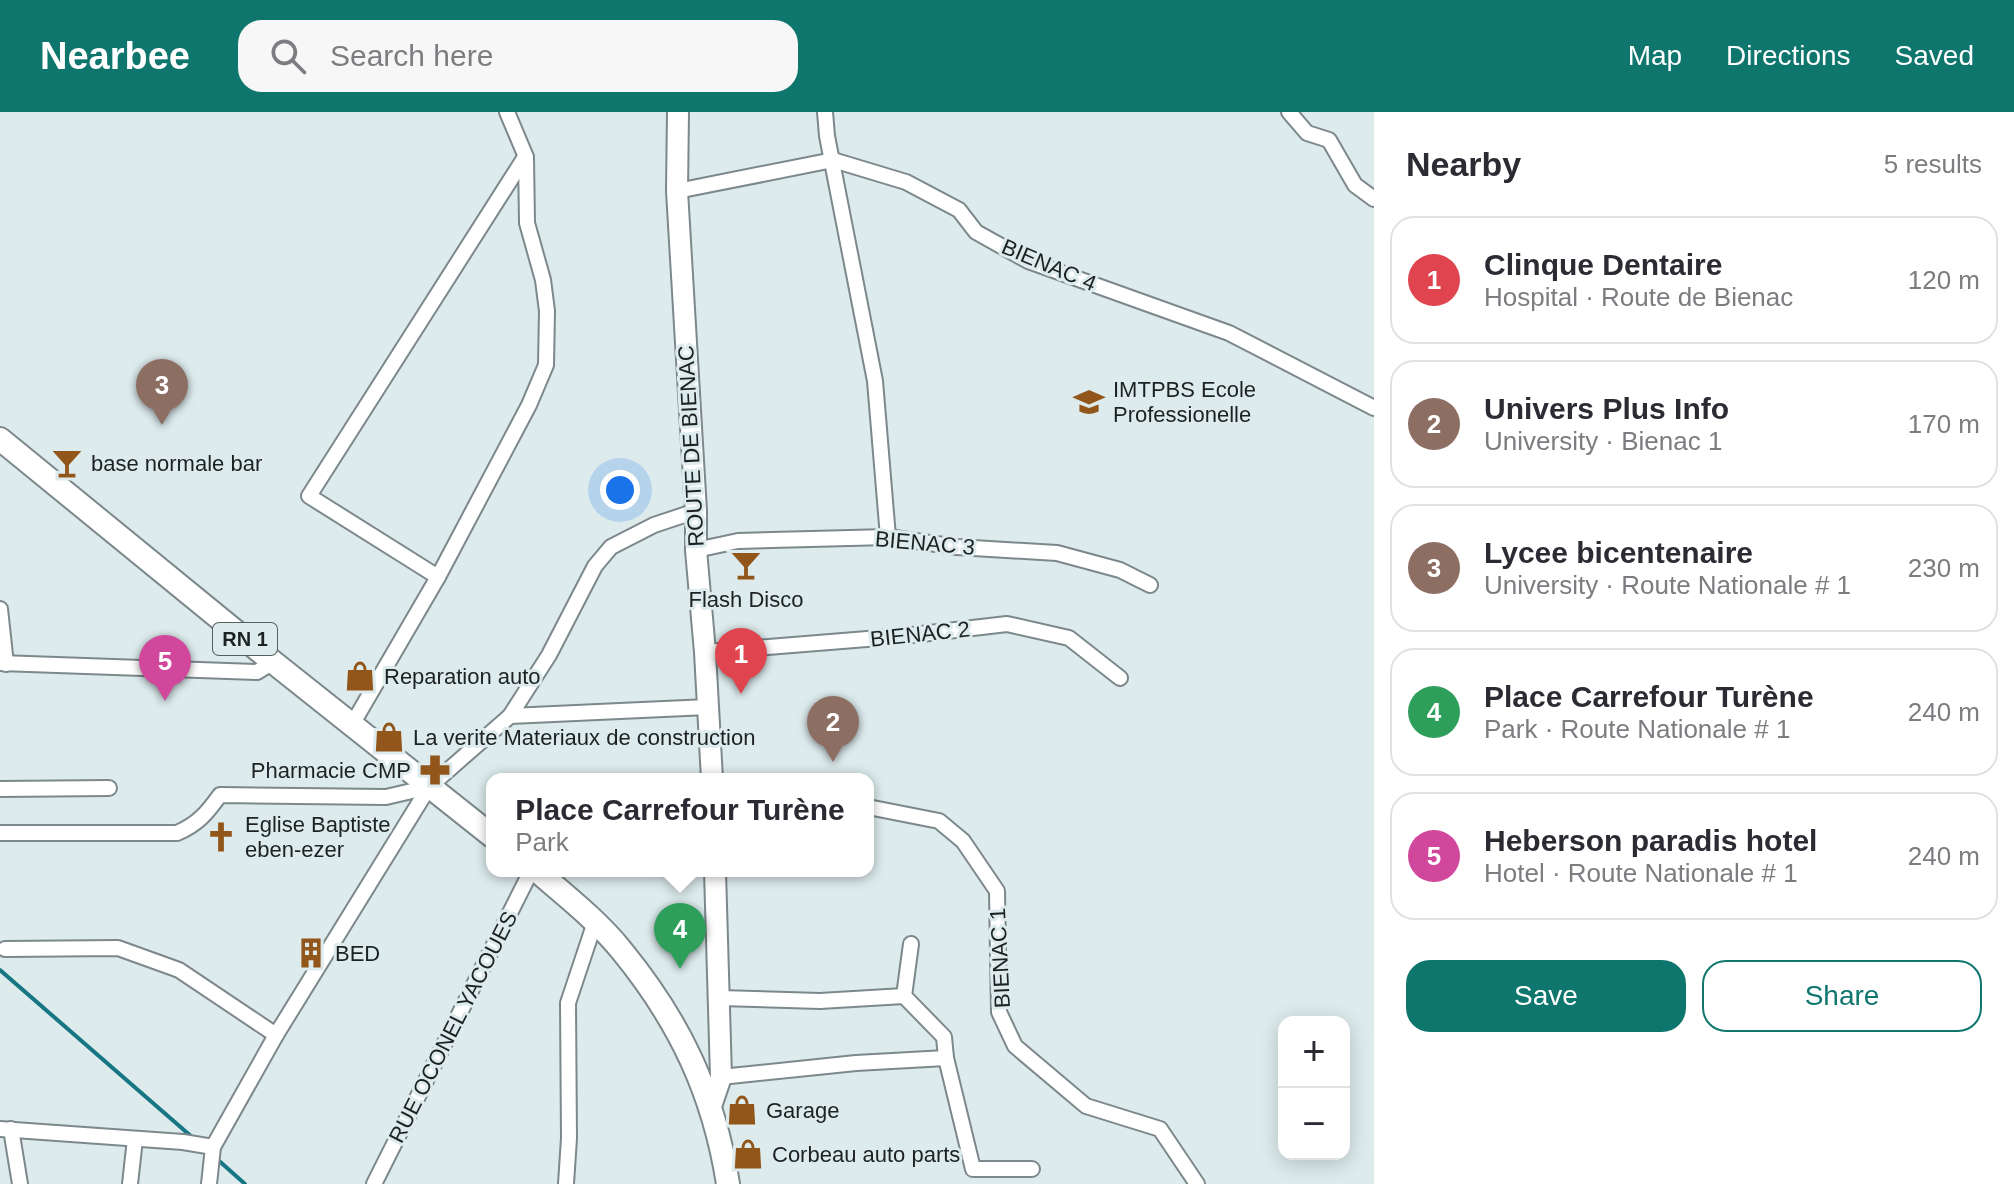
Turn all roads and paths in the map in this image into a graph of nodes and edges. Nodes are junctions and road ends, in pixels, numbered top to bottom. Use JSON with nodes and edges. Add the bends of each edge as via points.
{"nodes":[{"id":1,"x":507,"y":112,"type":"edge"},
{"id":2,"x":678,"y":112,"type":"edge"},
{"id":3,"x":825,"y":112,"type":"edge"},
{"id":4,"x":1289,"y":112,"type":"edge"},
{"id":5,"x":526,"y":157,"type":"junction"},
{"id":6,"x":833,"y":160,"type":"junction"},
{"id":7,"x":677,"y":191,"type":"junction"},
{"id":8,"x":1374,"y":199,"type":"edge"},
{"id":9,"x":1374,"y":408,"type":"edge"},
{"id":10,"x":0,"y":440,"type":"edge"},
{"id":11,"x":696,"y":511,"type":"junction"},
{"id":12,"x":888,"y":537,"type":"junction"},
{"id":13,"x":696,"y":550,"type":"junction"},
{"id":14,"x":438,"y":577,"type":"junction"},
{"id":15,"x":1150,"y":585,"type":"dead end"},
{"id":16,"x":0,"y":609,"type":"edge"},
{"id":17,"x":705,"y":652,"type":"junction"},
{"id":18,"x":273,"y":662,"type":"junction"},
{"id":19,"x":3,"y":664,"type":"edge"},
{"id":20,"x":1120,"y":678,"type":"dead end"},
{"id":21,"x":708,"y":707,"type":"junction"},
{"id":22,"x":510,"y":716,"type":"junction"},
{"id":23,"x":353,"y":723,"type":"junction"},
{"id":24,"x":712,"y":773,"type":"edge"},
{"id":25,"x":429,"y":787,"type":"junction"},
{"id":26,"x":109,"y":788,"type":"dead end"},
{"id":27,"x":0,"y":789,"type":"edge"},
{"id":28,"x":874,"y":808,"type":"edge"},
{"id":29,"x":486,"y":831,"type":"edge"},
{"id":30,"x":0,"y":833,"type":"edge"},
{"id":31,"x":531,"y":877,"type":"edge"},
{"id":32,"x":541,"y":877,"type":"edge"},
{"id":33,"x":715,"y":877,"type":"edge"},
{"id":34,"x":595,"y":922,"type":"junction"},
{"id":35,"x":911,"y":944,"type":"dead end"},
{"id":36,"x":5,"y":949,"type":"dead end"},
{"id":37,"x":904,"y":996,"type":"junction"},
{"id":38,"x":719,"y":998,"type":"junction"},
{"id":39,"x":276,"y":1035,"type":"junction"},
{"id":40,"x":946,"y":1058,"type":"junction"},
{"id":41,"x":721,"y":1077,"type":"junction"},
{"id":42,"x":711,"y":1106,"type":"junction"},
{"id":43,"x":6,"y":1129,"type":"edge"},
{"id":44,"x":135,"y":1139,"type":"junction"},
{"id":45,"x":213,"y":1147,"type":"junction"},
{"id":46,"x":1032,"y":1169,"type":"dead end"},
{"id":47,"x":20,"y":1184,"type":"edge"},
{"id":48,"x":130,"y":1184,"type":"edge"},
{"id":49,"x":209,"y":1184,"type":"edge"},
{"id":50,"x":374,"y":1184,"type":"edge"},
{"id":51,"x":566,"y":1184,"type":"edge"},
{"id":52,"x":728,"y":1184,"type":"edge"},
{"id":53,"x":1197,"y":1184,"type":"edge"}],
"edges":[{"from":1,"to":5,"type":"street"},
{"from":2,"to":7,"type":"main road","name":"ROUTE DE BIENAC"},
{"from":3,"to":6,"type":"street"},
{"from":4,"to":8,"type":"street","via":[[1307,133],[1329,140],[1355,185]]},
{"from":5,"to":14,"type":"street","via":[[527,223],[543,280],[546,365]]},
{"from":5,"to":14,"type":"street","via":[[309,496]]},
{"from":6,"to":7,"type":"street","name":"BIENAC 4"},
{"from":6,"to":9,"type":"street","name":"BIENAC 4","via":[[906,182],[959,210],[976,232],[1028,261],[1229,333]]},
{"from":6,"to":12,"type":"street","via":[[875,381]]},
{"from":7,"to":11,"type":"main road","name":"ROUTE DE BIENAC"},
{"from":10,"to":18,"type":"main road","number":"RN 1"},
{"from":11,"to":13,"type":"main road","name":"ROUTE DE BIENAC"},
{"from":11,"to":22,"type":"street","via":[[611,547]]},
{"from":12,"to":13,"type":"street","name":"BIENAC 3","via":[[738,541]]},
{"from":12,"to":15,"type":"street","name":"BIENAC 3","via":[[1057,553],[1120,570]]},
{"from":13,"to":17,"type":"main road","name":"ROUTE DE BIENAC"},
{"from":14,"to":23,"type":"street"},
{"from":16,"to":19,"type":"street"},
{"from":17,"to":20,"type":"street","name":"BIENAC 2","via":[[1007,624],[1069,638]]},
{"from":17,"to":21,"type":"main road","name":"ROUTE DE BIENAC"},
{"from":18,"to":19,"type":"street","via":[[257,672]]},
{"from":18,"to":23,"type":"main road","number":"RN 1"},
{"from":21,"to":22,"type":"street"},
{"from":21,"to":24,"type":"main road","name":"ROUTE DE BIENAC"},
{"from":22,"to":25,"type":"street"},
{"from":23,"to":25,"type":"main road","number":"RN 1"},
{"from":25,"to":29,"type":"main road","number":"RN 1"},
{"from":25,"to":30,"type":"street","via":[[386,797],[220,795],[205,817],[177,833]]},
{"from":25,"to":39,"type":"street"},
{"from":26,"to":27,"type":"street"},
{"from":28,"to":53,"type":"street","name":"BIENAC 1","via":[[939,821],[963,841],[997,891],[999,1012],[1015,1046],[1086,1106],[1160,1129]]},
{"from":31,"to":50,"type":"street","name":"RUE OCONEL YACOUES"},
{"from":32,"to":34,"type":"main road"},
{"from":33,"to":38,"type":"main road"},
{"from":34,"to":42,"type":"main road","via":[[622,950],[681,1038]]},
{"from":34,"to":51,"type":"street","via":[[568,1003]]},
{"from":35,"to":37,"type":"street"},
{"from":36,"to":39,"type":"street","via":[[118,948],[179,970]]},
{"from":37,"to":38,"type":"street","via":[[820,1001]]},
{"from":37,"to":40,"type":"street","via":[[944,1037]]},
{"from":38,"to":41,"type":"main road"},
{"from":39,"to":45,"type":"street"},
{"from":40,"to":41,"type":"street"},
{"from":40,"to":46,"type":"street","via":[[973,1169]]},
{"from":41,"to":42,"type":"main road"},
{"from":42,"to":52,"type":"main road"},
{"from":43,"to":44,"type":"street"},
{"from":43,"to":47,"type":"street"},
{"from":44,"to":45,"type":"street"},
{"from":44,"to":48,"type":"street"},
{"from":45,"to":49,"type":"street"}]}
